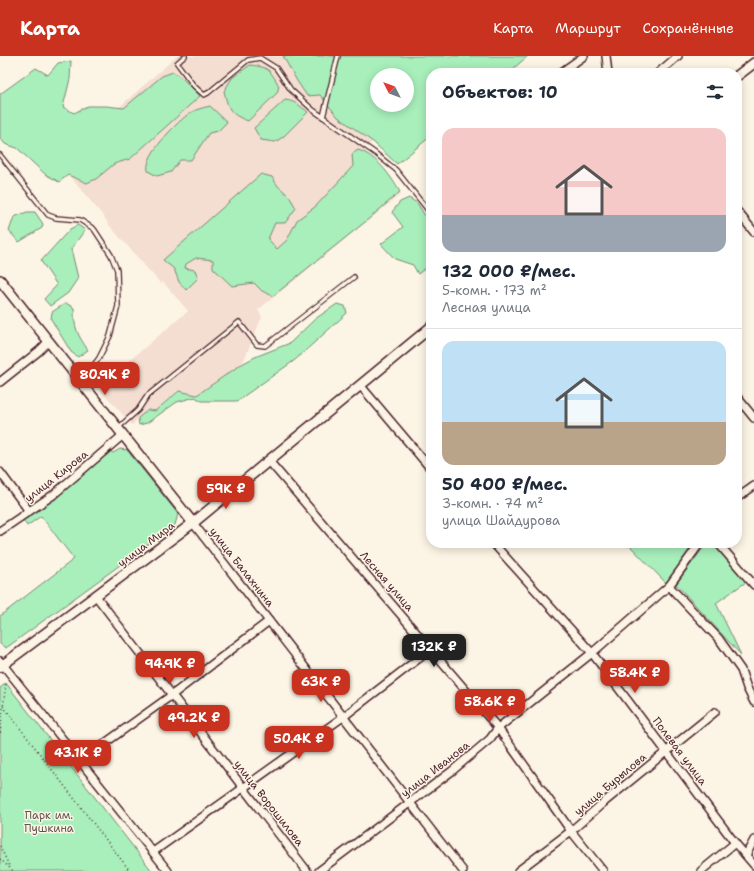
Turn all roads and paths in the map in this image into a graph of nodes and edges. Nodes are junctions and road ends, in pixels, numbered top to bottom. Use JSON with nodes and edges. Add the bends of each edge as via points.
{"nodes":[{"id":1,"x":185,"y":56,"type":"edge"},
{"id":2,"x":338,"y":56,"type":"edge"},
{"id":3,"x":584,"y":56,"type":"edge"},
{"id":4,"x":606,"y":56,"type":"edge"},
{"id":5,"x":678,"y":56,"type":"edge"},
{"id":6,"x":754,"y":62,"type":"edge"},
{"id":7,"x":567,"y":68,"type":"edge"},
{"id":8,"x":607,"y":68,"type":"edge"},
{"id":9,"x":664,"y":68,"type":"edge"},
{"id":10,"x":742,"y":72,"type":"edge"},
{"id":11,"x":323,"y":117,"type":"junction"},
{"id":12,"x":0,"y":155,"type":"edge"},
{"id":13,"x":426,"y":208,"type":"edge"},
{"id":14,"x":742,"y":217,"type":"edge"},
{"id":15,"x":754,"y":232,"type":"edge"},
{"id":16,"x":354,"y":276,"type":"dead end"},
{"id":17,"x":0,"y":280,"type":"edge"},
{"id":18,"x":426,"y":331,"type":"edge"},
{"id":19,"x":48,"y":342,"type":"junction"},
{"id":20,"x":0,"y":382,"type":"edge"},
{"id":21,"x":80,"y":383,"type":"junction"},
{"id":22,"x":360,"y":385,"type":"junction"},
{"id":23,"x":742,"y":403,"type":"edge"},
{"id":24,"x":754,"y":418,"type":"edge"},
{"id":25,"x":120,"y":432,"type":"junction"},
{"id":26,"x":269,"y":461,"type":"junction"},
{"id":27,"x":426,"y":463,"type":"edge"},
{"id":28,"x":0,"y":472,"type":"edge"},
{"id":29,"x":754,"y":486,"type":"edge"},
{"id":30,"x":742,"y":494,"type":"edge"},
{"id":31,"x":29,"y":512,"type":"junction"},
{"id":32,"x":193,"y":524,"type":"junction"},
{"id":33,"x":0,"y":531,"type":"edge"},
{"id":34,"x":498,"y":548,"type":"edge"},
{"id":35,"x":696,"y":548,"type":"edge"},
{"id":36,"x":722,"y":548,"type":"edge"},
{"id":37,"x":754,"y":585,"type":"edge"},
{"id":38,"x":669,"y":586,"type":"junction"},
{"id":39,"x":96,"y":596,"type":"junction"},
{"id":40,"x":269,"y":621,"type":"junction"},
{"id":41,"x":431,"y":650,"type":"junction"},
{"id":42,"x":592,"y":653,"type":"junction"},
{"id":43,"x":1,"y":664,"type":"edge"},
{"id":44,"x":6,"y":683,"type":"dead end"},
{"id":45,"x":172,"y":695,"type":"junction"},
{"id":46,"x":754,"y":702,"type":"edge"},
{"id":47,"x":3,"y":706,"type":"junction"},
{"id":48,"x":715,"y":712,"type":"dead end"},
{"id":49,"x":343,"y":717,"type":"junction"},
{"id":50,"x":498,"y":728,"type":"junction"},
{"id":51,"x":0,"y":733,"type":"edge"},
{"id":52,"x":666,"y":751,"type":"junction"},
{"id":53,"x":80,"y":761,"type":"junction"},
{"id":54,"x":243,"y":787,"type":"junction"},
{"id":55,"x":410,"y":802,"type":"junction"},
{"id":56,"x":571,"y":831,"type":"junction"},
{"id":57,"x":754,"y":840,"type":"edge"},
{"id":58,"x":735,"y":843,"type":"junction"},
{"id":59,"x":0,"y":846,"type":"edge"},
{"id":60,"x":153,"y":852,"type":"junction"},
{"id":61,"x":746,"y":855,"type":"junction"},
{"id":62,"x":0,"y":859,"type":"edge"},
{"id":63,"x":754,"y":865,"type":"edge"},
{"id":64,"x":10,"y":868,"type":"junction"},
{"id":65,"x":12,"y":871,"type":"edge"},
{"id":66,"x":130,"y":871,"type":"edge"},
{"id":67,"x":168,"y":871,"type":"edge"},
{"id":68,"x":307,"y":871,"type":"edge"},
{"id":69,"x":319,"y":871,"type":"edge"},
{"id":70,"x":463,"y":871,"type":"edge"},
{"id":71,"x":518,"y":871,"type":"edge"},
{"id":72,"x":603,"y":871,"type":"edge"},
{"id":73,"x":701,"y":871,"type":"edge"}],
"edges":[{"from":1,"to":11,"type":"lane","via":[[177,63],[204,95],[248,60],[260,58],[276,68],[291,90]]},
{"from":2,"to":11,"type":"lane"},
{"from":3,"to":7,"type":"street"},
{"from":4,"to":8,"type":"street"},
{"from":5,"to":9,"type":"street"},
{"from":6,"to":10,"type":"street"},
{"from":11,"to":13,"type":"lane","via":[[396,170]]},
{"from":12,"to":21,"type":"lane","via":[[48,215],[80,220],[94,229],[112,255],[117,270],[118,306],[110,336],[99,358]]},
{"from":14,"to":15,"type":"street"},
{"from":16,"to":25,"type":"lane","via":[[265,346],[257,346],[238,322],[148,395]]},
{"from":17,"to":19,"type":"street","name":"улица Балахнина"},
{"from":18,"to":22,"type":"street","name":"улица Мира"},
{"from":19,"to":20,"type":"street"},
{"from":19,"to":21,"type":"street","name":"улица Балахнина"},
{"from":21,"to":25,"type":"street","name":"улица Балахнина"},
{"from":22,"to":26,"type":"street","name":"улица Мира"},
{"from":22,"to":27,"type":"street"},
{"from":23,"to":24,"type":"street"},
{"from":25,"to":31,"type":"street","name":"улица Кирова","via":[[52,495]]},
{"from":25,"to":32,"type":"street","name":"улица Балахнина"},
{"from":26,"to":32,"type":"street","name":"улица Мира"},
{"from":26,"to":41,"type":"street","name":"Лесная улица"},
{"from":28,"to":31,"type":"street"},
{"from":29,"to":30,"type":"street"},
{"from":31,"to":33,"type":"street","name":"улица Кирова"},
{"from":32,"to":39,"type":"street","name":"улица Мира"},
{"from":32,"to":40,"type":"street","name":"улица Балахнина"},
{"from":34,"to":42,"type":"street","name":"Полевая улица"},
{"from":35,"to":38,"type":"street","name":"улица Иванова"},
{"from":36,"to":37,"type":"street"},
{"from":38,"to":42,"type":"street","name":"улица Иванова"},
{"from":38,"to":46,"type":"street","via":[[719,639],[741,670]]},
{"from":39,"to":43,"type":"street","name":"улица Мира"},
{"from":39,"to":45,"type":"street","name":"улица Ворошилова"},
{"from":40,"to":45,"type":"street"},
{"from":40,"to":49,"type":"street","name":"улица Балахнина"},
{"from":41,"to":49,"type":"street"},
{"from":41,"to":50,"type":"street","name":"Лесная улица"},
{"from":42,"to":50,"type":"street","name":"улица Иванова"},
{"from":42,"to":52,"type":"street","name":"Полевая улица"},
{"from":43,"to":53,"type":"street"},
{"from":44,"to":47,"type":"path"},
{"from":45,"to":53,"type":"street"},
{"from":45,"to":54,"type":"street","name":"улица Ворошилова"},
{"from":47,"to":51,"type":"path"},
{"from":47,"to":66,"type":"path"},
{"from":48,"to":52,"type":"street","name":"улица Бурылова"},
{"from":49,"to":54,"type":"street"},
{"from":49,"to":55,"type":"street","name":"улица Балахнина"},
{"from":50,"to":55,"type":"street","name":"улица Иванова","via":[[490,739],[452,771]]},
{"from":50,"to":56,"type":"street","name":"Лесная улица"},
{"from":52,"to":56,"type":"street","name":"улица Бурылова"},
{"from":52,"to":58,"type":"street","name":"Полевая улица"},
{"from":53,"to":60,"type":"street"},
{"from":54,"to":60,"type":"street"},
{"from":54,"to":68,"type":"street","name":"улица Ворошилова"},
{"from":55,"to":69,"type":"street","name":"улица Иванова"},
{"from":55,"to":70,"type":"street","name":"улица Балахнина"},
{"from":56,"to":71,"type":"street","name":"улица Бурылова"},
{"from":56,"to":72,"type":"street","name":"Лесная улица"},
{"from":57,"to":61,"type":"street"},
{"from":58,"to":61,"type":"street","name":"Полевая улица"},
{"from":58,"to":73,"type":"street"},
{"from":59,"to":64,"type":"path"},
{"from":60,"to":67,"type":"street"},
{"from":61,"to":63,"type":"street","name":"Полевая улица"},
{"from":62,"to":64,"type":"path"},
{"from":64,"to":65,"type":"path"}]}
